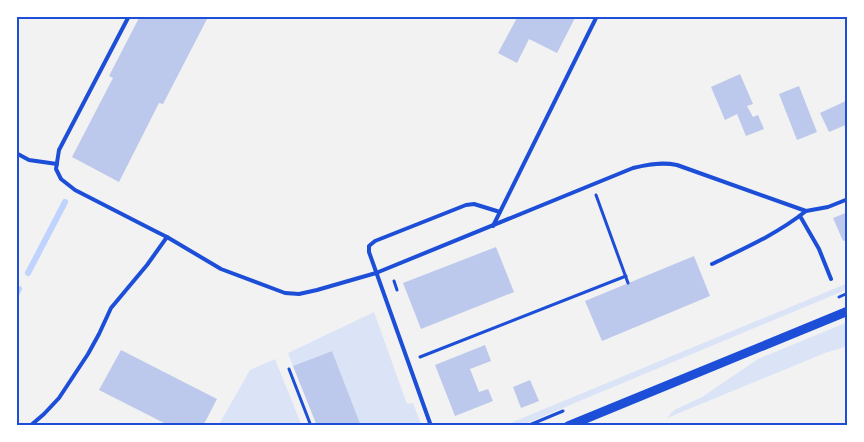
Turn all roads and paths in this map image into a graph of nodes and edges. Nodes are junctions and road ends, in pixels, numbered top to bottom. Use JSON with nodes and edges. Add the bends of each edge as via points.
{"nodes":[{"id":1,"x":129,"y":16,"type":"edge"},
{"id":2,"x":597,"y":16,"type":"edge"},
{"id":3,"x":16,"y":153,"type":"edge"},
{"id":4,"x":57,"y":164,"type":"junction"},
{"id":5,"x":592,"y":185,"type":"junction"},
{"id":6,"x":848,"y":199,"type":"edge"},
{"id":7,"x":806,"y":211,"type":"junction"},
{"id":8,"x":500,"y":212,"type":"junction"},
{"id":9,"x":800,"y":216,"type":"junction"},
{"id":10,"x":493,"y":226,"type":"junction"},
{"id":11,"x":168,"y":237,"type":"junction"},
{"id":12,"x":712,"y":264,"type":"dead end"},
{"id":13,"x":376,"y":273,"type":"junction"},
{"id":14,"x":626,"y":276,"type":"junction"},
{"id":15,"x":831,"y":279,"type":"dead end"},
{"id":16,"x":628,"y":283,"type":"dead end"},
{"id":17,"x":848,"y":311,"type":"edge"},
{"id":18,"x":420,"y":358,"type":"dead end"},
{"id":19,"x":289,"y":369,"type":"dead end"},
{"id":20,"x":30,"y":426,"type":"edge"},
{"id":21,"x":311,"y":426,"type":"edge"},
{"id":22,"x":431,"y":426,"type":"edge"},
{"id":23,"x":568,"y":426,"type":"edge"}],
"edges":[{"from":1,"to":4,"type":"lane","via":[[59,150]]},
{"from":2,"to":8,"type":"lane"},
{"from":3,"to":4,"type":"lane","via":[[29,160]]},
{"from":4,"to":11,"type":"lane","via":[[61,179],[75,190]]},
{"from":5,"to":7,"type":"lane","via":[[634,168],[667,163]]},
{"from":5,"to":10,"type":"lane"},
{"from":5,"to":14,"type":"path"},
{"from":6,"to":7,"type":"lane"},
{"from":7,"to":9,"type":"lane"},
{"from":8,"to":10,"type":"lane"},
{"from":8,"to":13,"type":"lane","via":[[474,204],[466,205],[375,241],[369,246],[369,252]]},
{"from":9,"to":12,"type":"lane","via":[[773,234]]},
{"from":9,"to":15,"type":"lane"},
{"from":10,"to":13,"type":"lane"},
{"from":11,"to":13,"type":"lane","via":[[221,269],[285,293],[299,294]]},
{"from":11,"to":20,"type":"lane","via":[[111,308],[88,354],[59,398]]},
{"from":13,"to":22,"type":"lane"},
{"from":14,"to":16,"type":"path"},
{"from":14,"to":18,"type":"path"},
{"from":17,"to":23,"type":"street"},
{"from":19,"to":21,"type":"path"}]}
